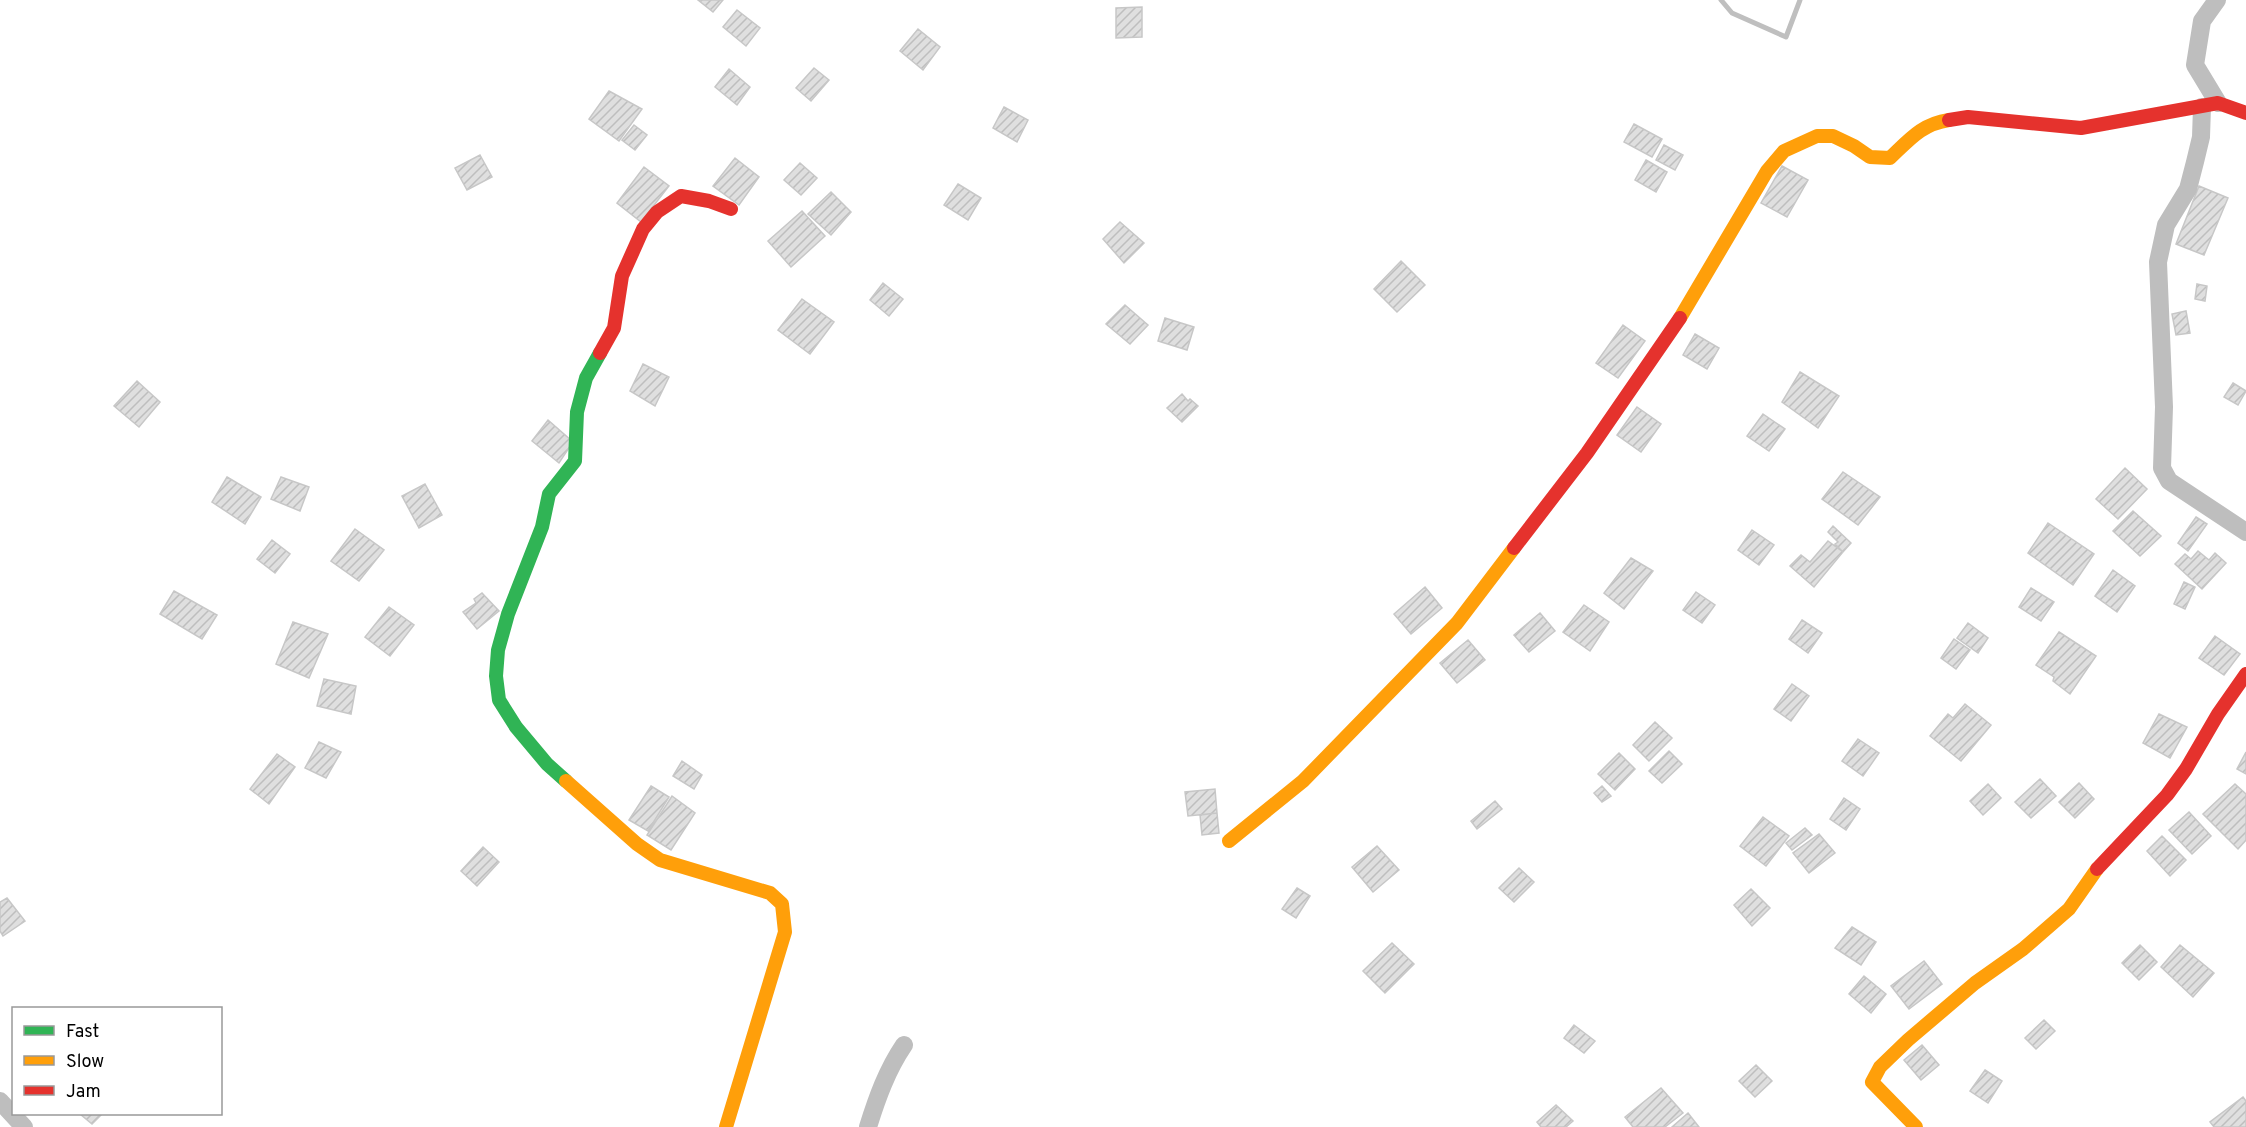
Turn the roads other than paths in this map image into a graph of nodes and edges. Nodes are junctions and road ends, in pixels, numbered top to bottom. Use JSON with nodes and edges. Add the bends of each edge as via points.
{"nodes":[{"id":1,"x":2217,"y":0,"type":"edge"},
{"id":2,"x":2210,"y":105,"type":"junction"},
{"id":3,"x":2246,"y":113,"type":"edge"},
{"id":4,"x":731,"y":210,"type":"dead end"},
{"id":5,"x":2246,"y":532,"type":"edge"},
{"id":6,"x":2246,"y":674,"type":"edge"},
{"id":7,"x":1229,"y":841,"type":"dead end"},
{"id":8,"x":904,"y":1045,"type":"dead end"},
{"id":9,"x":0,"y":1101,"type":"edge"},
{"id":10,"x":12,"y":1114,"type":"edge"},
{"id":11,"x":13,"y":1115,"type":"edge"},
{"id":12,"x":24,"y":1127,"type":"edge"},
{"id":13,"x":726,"y":1127,"type":"edge"},
{"id":14,"x":868,"y":1127,"type":"edge"},
{"id":15,"x":1916,"y":1127,"type":"edge"}],
"edges":[{"from":1,"to":2,"type":"street","via":[[2202,21],[2195,65]]},
{"from":2,"to":3,"type":"street"},
{"from":2,"to":5,"type":"street","via":[[2188,189],[2166,225],[2158,262],[2164,407],[2162,468],[2169,481]]},
{"from":2,"to":7,"type":"street","via":[[2081,128],[1968,117],[1933,122],[1890,158],[1870,157],[1833,136],[1816,136],[1784,151],[1767,171],[1667,339],[1587,453],[1457,623],[1303,781]]},
{"from":4,"to":13,"type":"street","via":[[681,196],[657,212],[643,229],[622,276],[614,328],[585,378],[577,412],[575,461],[549,494],[542,527],[507,614],[496,676],[499,700],[541,757],[637,844],[660,860],[770,893],[782,904],[785,932]]},
{"from":6,"to":15,"type":"street","via":[[2167,795],[2093,873],[2069,909],[1957,998],[1880,1067],[1872,1083]]},
{"from":8,"to":14,"type":"street","via":[[883,1084]]},
{"from":9,"to":10,"type":"street"},
{"from":11,"to":12,"type":"street"}]}
